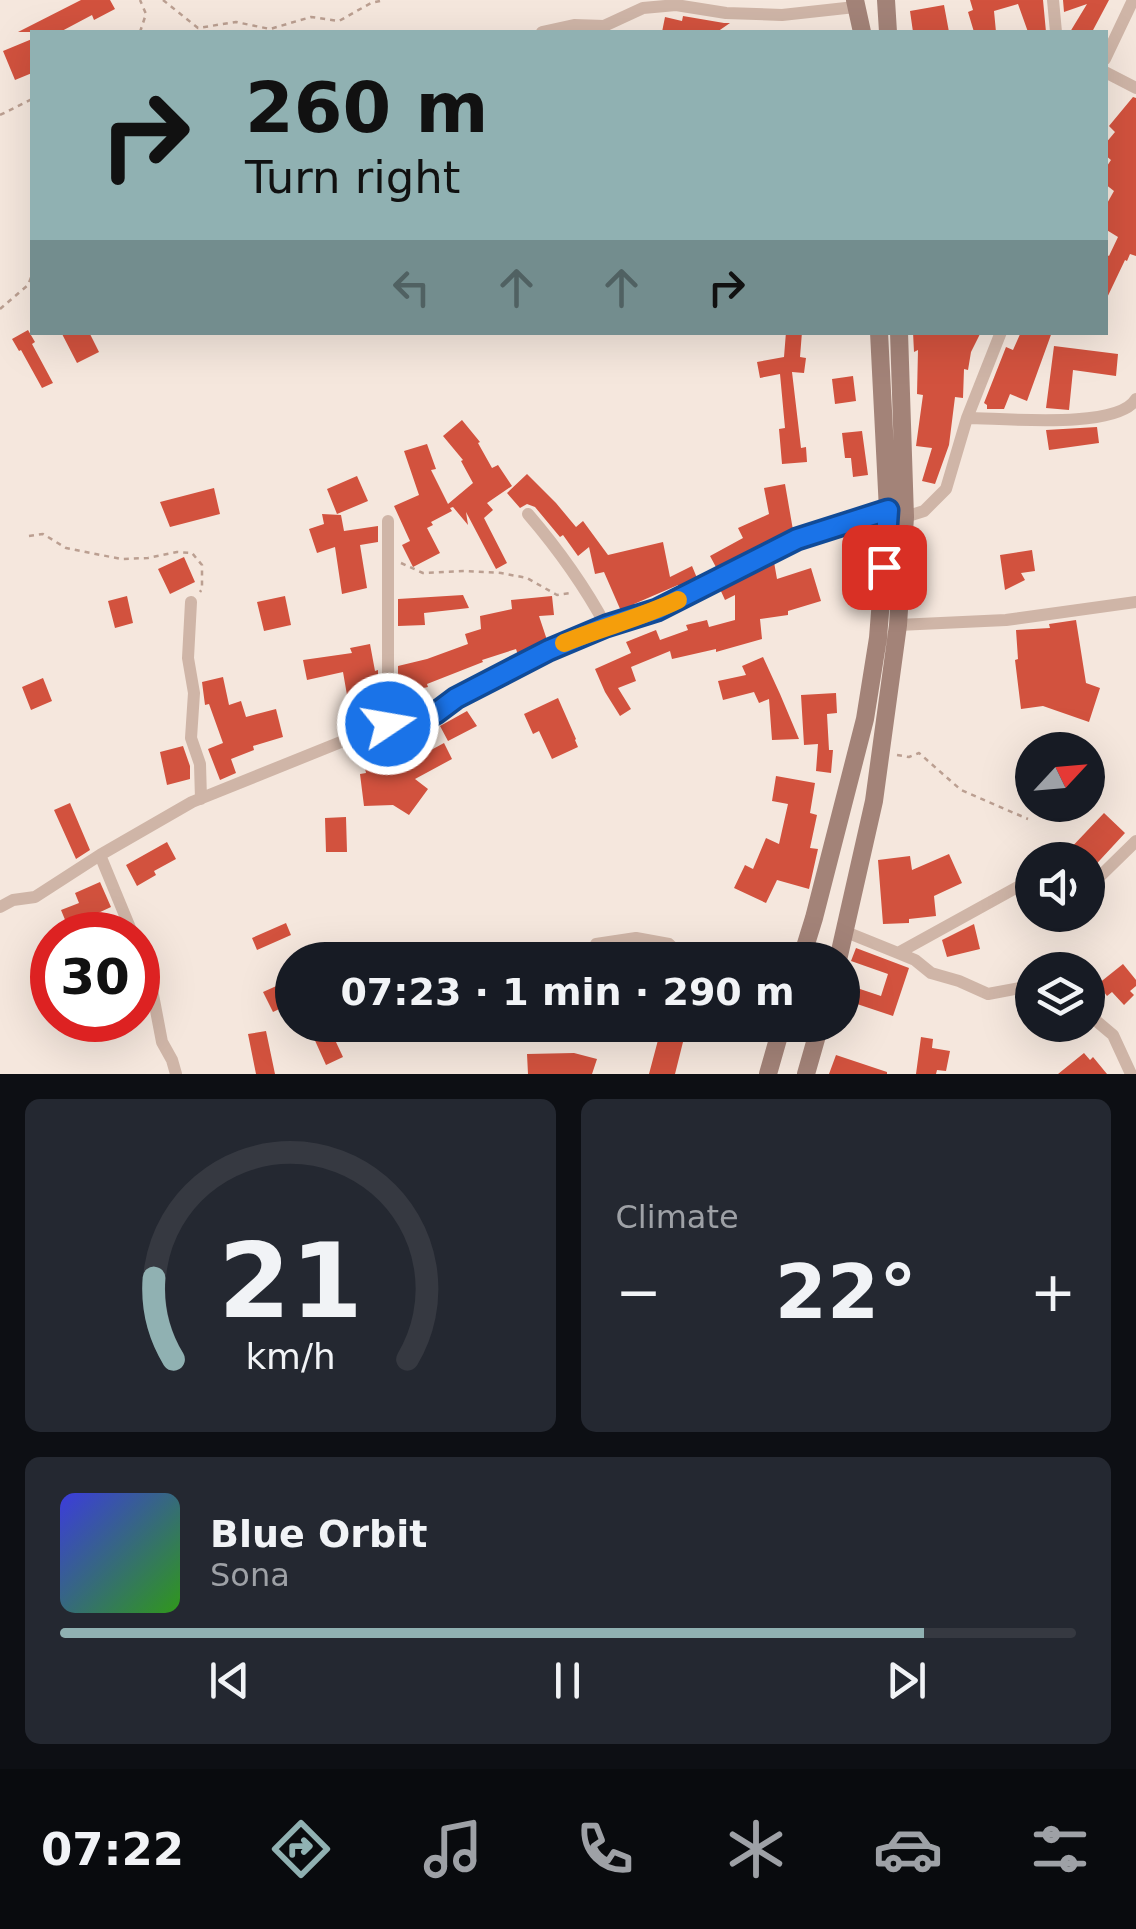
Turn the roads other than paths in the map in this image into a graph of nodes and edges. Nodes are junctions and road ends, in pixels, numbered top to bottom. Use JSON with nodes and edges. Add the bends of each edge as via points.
{"nodes":[{"id":1,"x":886,"y":0,"type":"edge"},
{"id":2,"x":1053,"y":0,"type":"edge"},
{"id":3,"x":1134,"y":0,"type":"edge"},
{"id":4,"x":855,"y":3,"type":"edge"},
{"id":5,"x":551,"y":30,"type":"edge"},
{"id":6,"x":862,"y":30,"type":"edge"},
{"id":7,"x":888,"y":30,"type":"edge"},
{"id":8,"x":1056,"y":30,"type":"edge"},
{"id":9,"x":1108,"y":53,"type":"edge"},
{"id":10,"x":1108,"y":74,"type":"edge"},
{"id":11,"x":1136,"y":88,"type":"edge"},
{"id":12,"x":879,"y":335,"type":"edge"},
{"id":13,"x":899,"y":335,"type":"edge"},
{"id":14,"x":1000,"y":335,"type":"edge"},
{"id":15,"x":1135,"y":408,"type":"edge"},
{"id":16,"x":967,"y":418,"type":"junction"},
{"id":17,"x":528,"y":514,"type":"dead end"},
{"id":18,"x":897,"y":514,"type":"junction"},
{"id":19,"x":388,"y":521,"type":"dead end"},
{"id":20,"x":191,"y":602,"type":"road end"},
{"id":21,"x":1136,"y":602,"type":"edge"},
{"id":22,"x":898,"y":625,"type":"junction"},
{"id":23,"x":606,"y":626,"type":"junction"},
{"id":24,"x":388,"y":724,"type":"junction"},
{"id":25,"x":201,"y":799,"type":"junction"},
{"id":26,"x":1136,"y":841,"type":"edge"},
{"id":27,"x":100,"y":855,"type":"junction"},
{"id":28,"x":1105,"y":871,"type":"edge"},
{"id":29,"x":1015,"y":888,"type":"edge"},
{"id":30,"x":0,"y":907,"type":"edge"},
{"id":31,"x":123,"y":912,"type":"edge"},
{"id":32,"x":846,"y":932,"type":"junction"},
{"id":33,"x":609,"y":942,"type":"edge"},
{"id":34,"x":658,"y":942,"type":"edge"},
{"id":35,"x":807,"y":942,"type":"edge"},
{"id":36,"x":843,"y":942,"type":"edge"},
{"id":37,"x":898,"y":953,"type":"junction"},
{"id":38,"x":1015,"y":989,"type":"edge"},
{"id":39,"x":1105,"y":1028,"type":"edge"},
{"id":40,"x":160,"y":1032,"type":"edge"},
{"id":41,"x":777,"y":1042,"type":"edge"},
{"id":42,"x":815,"y":1042,"type":"edge"},
{"id":43,"x":176,"y":1074,"type":"edge"},
{"id":44,"x":768,"y":1074,"type":"edge"},
{"id":45,"x":806,"y":1074,"type":"edge"},
{"id":46,"x":1131,"y":1074,"type":"edge"}],
"edges":[{"from":1,"to":7,"type":"main road"},
{"from":2,"to":8,"type":"street"},
{"from":3,"to":9,"type":"street"},
{"from":4,"to":5,"type":"street","via":[[782,15],[642,8],[604,26]]},
{"from":4,"to":6,"type":"main road"},
{"from":10,"to":11,"type":"street"},
{"from":12,"to":18,"type":"main road"},
{"from":13,"to":18,"type":"main road"},
{"from":14,"to":16,"type":"street"},
{"from":15,"to":16,"type":"street","via":[[1093,420]]},
{"from":16,"to":18,"type":"street","via":[[946,489],[924,512]]},
{"from":17,"to":23,"type":"street"},
{"from":18,"to":22,"type":"main road"},
{"from":18,"to":23,"type":"street","via":[[797,539],[657,610]]},
{"from":18,"to":35,"type":"main road","via":[[866,718]]},
{"from":19,"to":24,"type":"street"},
{"from":20,"to":25,"type":"street","via":[[191,738]]},
{"from":21,"to":22,"type":"street","via":[[1006,620]]},
{"from":22,"to":32,"type":"main road","via":[[874,801]]},
{"from":23,"to":24,"type":"street","via":[[423,720]]},
{"from":24,"to":25,"type":"street"},
{"from":25,"to":27,"type":"street"},
{"from":26,"to":28,"type":"street"},
{"from":27,"to":30,"type":"street","via":[[35,898]]},
{"from":27,"to":31,"type":"street"},
{"from":29,"to":37,"type":"street"},
{"from":32,"to":36,"type":"main road"},
{"from":32,"to":37,"type":"street"},
{"from":33,"to":34,"type":"street"},
{"from":37,"to":38,"type":"street","via":[[931,974],[988,994]]},
{"from":39,"to":46,"type":"street"},
{"from":40,"to":43,"type":"street"},
{"from":41,"to":44,"type":"main road"},
{"from":42,"to":45,"type":"main road"}]}
